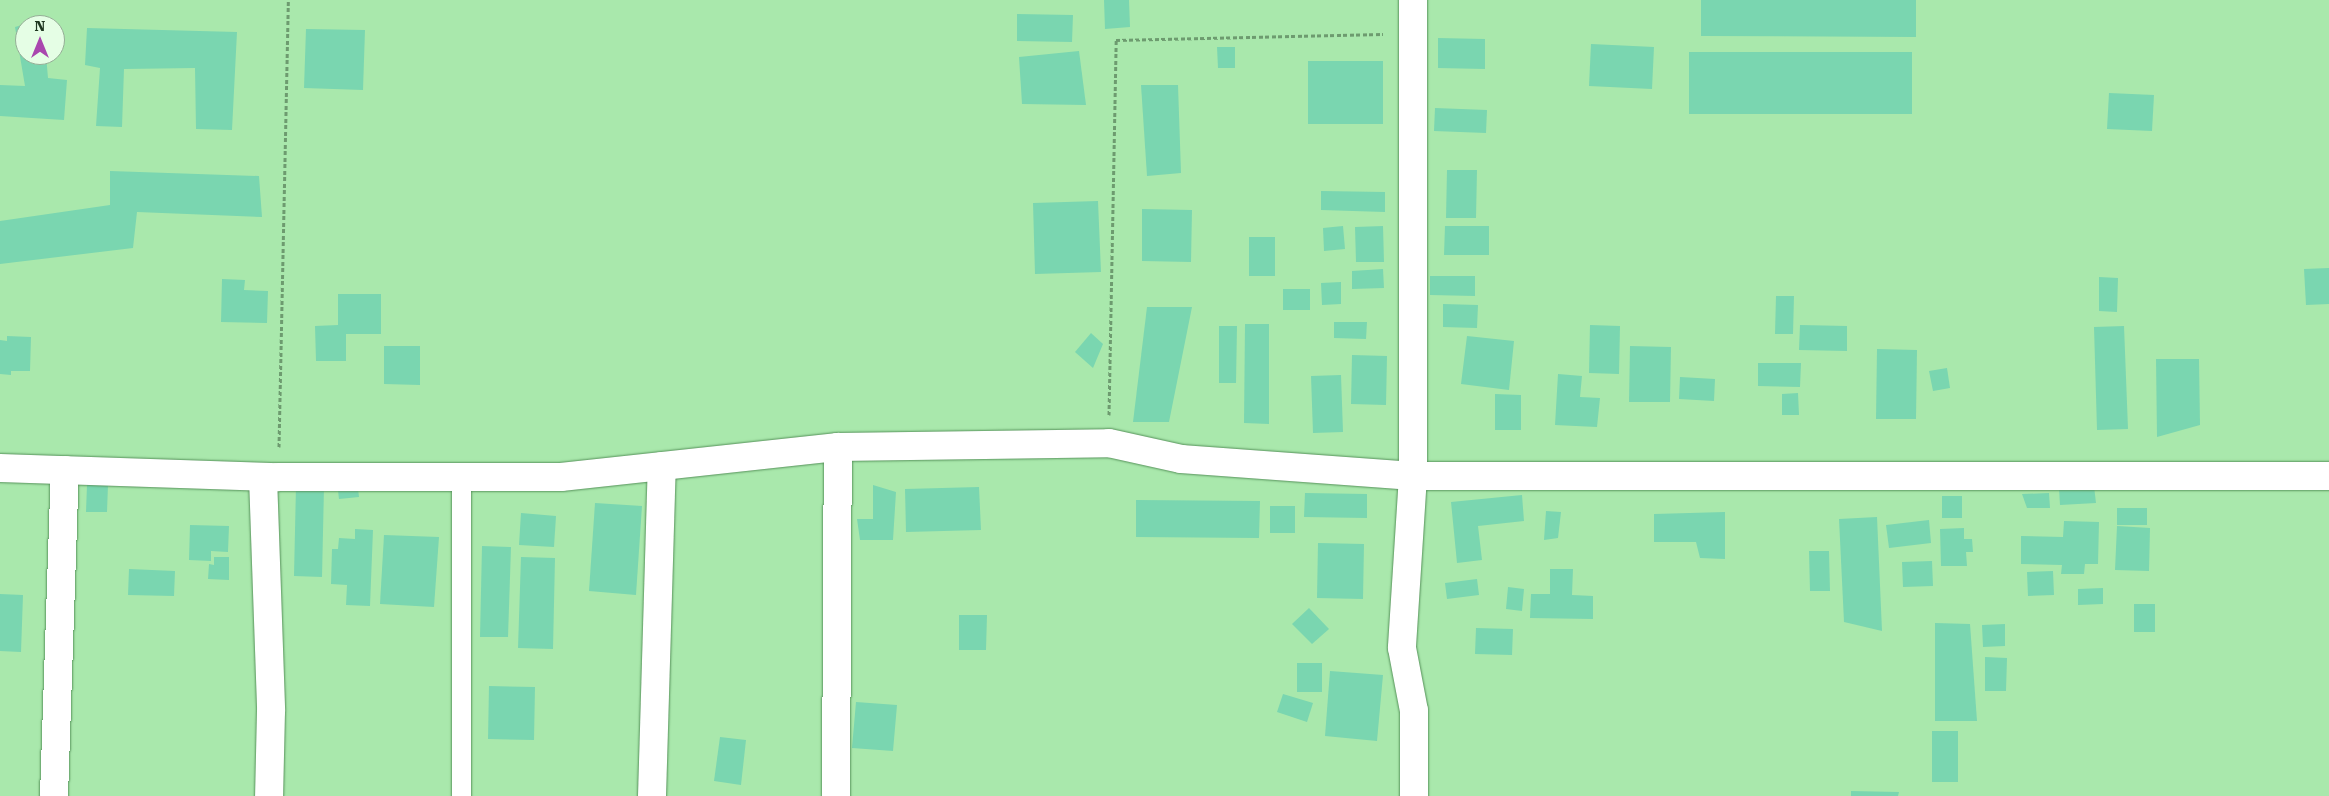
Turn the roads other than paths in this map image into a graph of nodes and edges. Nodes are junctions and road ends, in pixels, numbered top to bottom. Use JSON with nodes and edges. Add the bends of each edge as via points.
{"nodes":[{"id":1,"x":1414,"y":0,"type":"edge"},
{"id":2,"x":838,"y":447,"type":"junction"},
{"id":3,"x":662,"y":466,"type":"junction"},
{"id":4,"x":0,"y":468,"type":"edge"},
{"id":5,"x":65,"y":470,"type":"junction"},
{"id":6,"x":1414,"y":476,"type":"junction"},
{"id":7,"x":2329,"y":476,"type":"edge"},
{"id":8,"x":271,"y":477,"type":"junction"},
{"id":9,"x":462,"y":477,"type":"junction"},
{"id":10,"x":54,"y":796,"type":"edge"},
{"id":11,"x":269,"y":796,"type":"edge"},
{"id":12,"x":461,"y":796,"type":"edge"},
{"id":13,"x":652,"y":796,"type":"edge"},
{"id":14,"x":836,"y":796,"type":"edge"},
{"id":15,"x":1414,"y":796,"type":"edge"}],
"edges":[{"from":1,"to":6,"type":"street"},
{"from":2,"to":3,"type":"street"},
{"from":2,"to":6,"type":"street","via":[[1109,443],[1181,459]]},
{"from":2,"to":14,"type":"street"},
{"from":3,"to":9,"type":"street","via":[[561,477]]},
{"from":3,"to":13,"type":"street"},
{"from":4,"to":5,"type":"street"},
{"from":5,"to":8,"type":"street"},
{"from":5,"to":10,"type":"street"},
{"from":6,"to":7,"type":"street"},
{"from":6,"to":15,"type":"street","via":[[1402,648],[1414,711]]},
{"from":8,"to":9,"type":"street"},
{"from":8,"to":11,"type":"street"},
{"from":9,"to":12,"type":"lane"}]}
